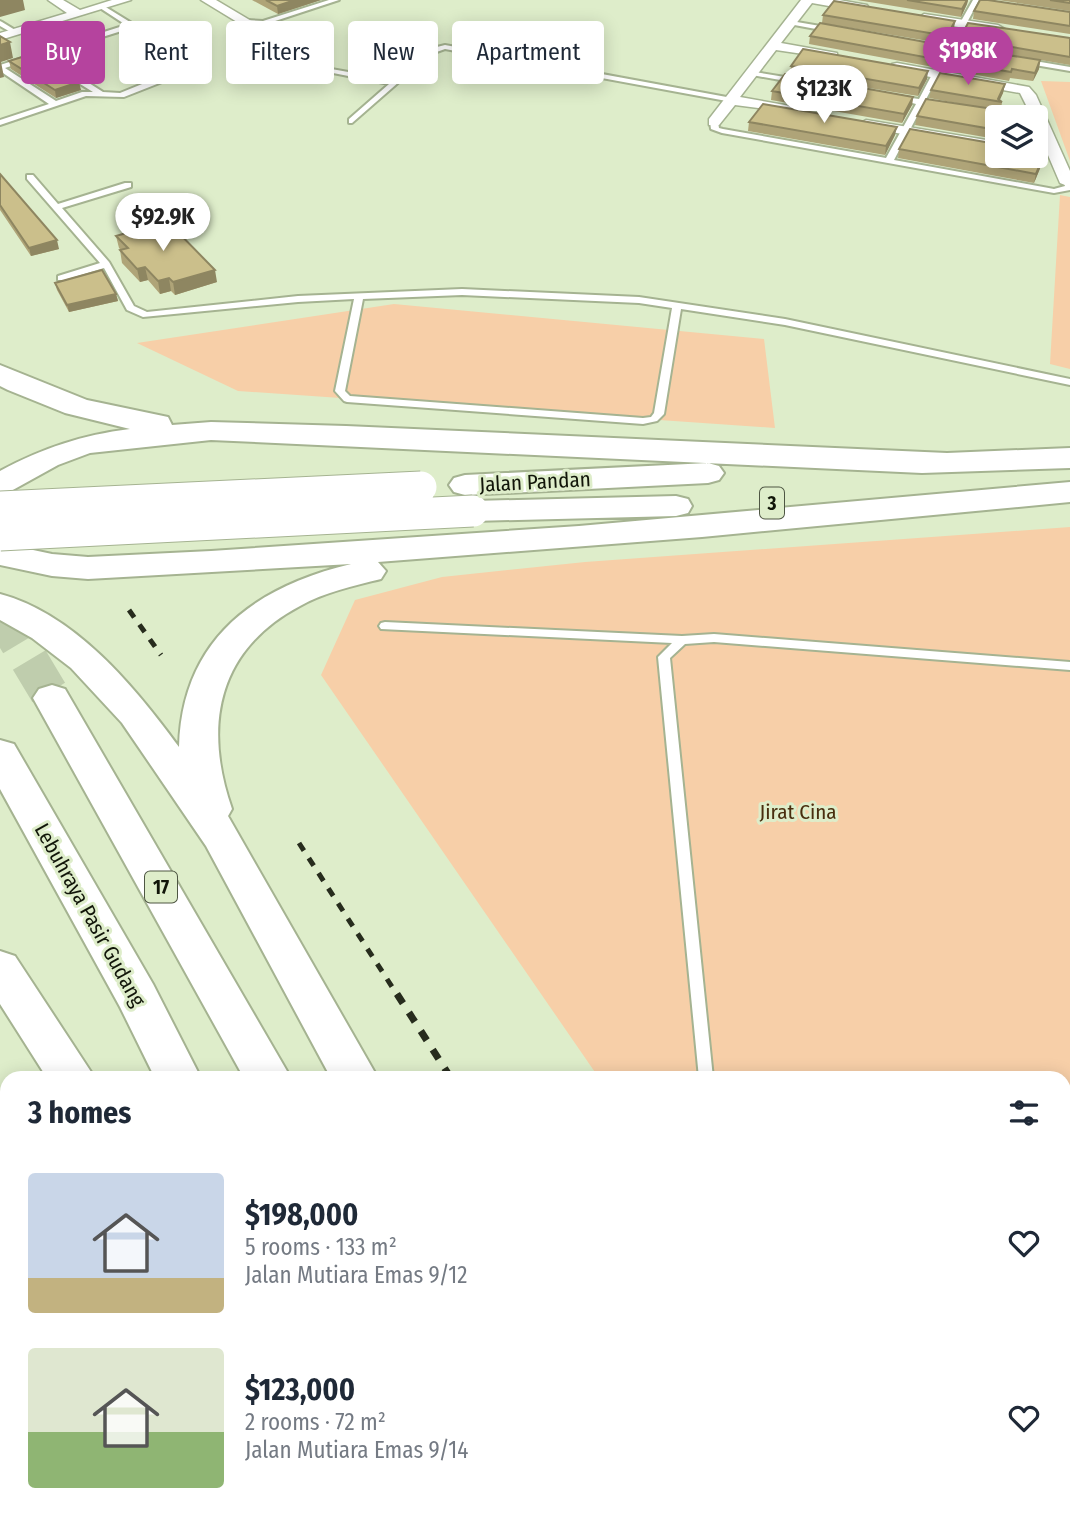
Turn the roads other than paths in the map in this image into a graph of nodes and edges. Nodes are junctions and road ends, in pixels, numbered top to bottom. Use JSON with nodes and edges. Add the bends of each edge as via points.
{"nodes":[{"id":1,"x":54,"y":0,"type":"edge"},
{"id":2,"x":125,"y":0,"type":"edge"},
{"id":3,"x":207,"y":0,"type":"edge"},
{"id":4,"x":297,"y":0,"type":"edge"},
{"id":5,"x":336,"y":0,"type":"edge"},
{"id":6,"x":808,"y":0,"type":"edge"},
{"id":7,"x":817,"y":0,"type":"edge"},
{"id":8,"x":973,"y":0,"type":"edge"},
{"id":9,"x":989,"y":3,"type":"edge"},
{"id":10,"x":102,"y":7,"type":"junction"},
{"id":11,"x":312,"y":8,"type":"junction"},
{"id":12,"x":883,"y":11,"type":"edge"},
{"id":13,"x":78,"y":14,"type":"junction"},
{"id":14,"x":910,"y":15,"type":"edge"},
{"id":15,"x":123,"y":21,"type":"edge"},
{"id":16,"x":245,"y":21,"type":"edge"},
{"id":17,"x":269,"y":21,"type":"edge"},
{"id":18,"x":0,"y":23,"type":"edge"},
{"id":19,"x":790,"y":23,"type":"junction"},
{"id":20,"x":963,"y":24,"type":"junction"},
{"id":21,"x":844,"y":32,"type":"edge"},
{"id":22,"x":1017,"y":32,"type":"edge"},
{"id":23,"x":16,"y":33,"type":"junction"},
{"id":24,"x":1,"y":39,"type":"edge"},
{"id":25,"x":910,"y":43,"type":"edge"},
{"id":26,"x":773,"y":46,"type":"junction"},
{"id":27,"x":438,"y":49,"type":"edge"},
{"id":28,"x":950,"y":49,"type":"junction"},
{"id":29,"x":976,"y":53,"type":"edge"},
{"id":30,"x":841,"y":58,"type":"edge"},
{"id":31,"x":21,"y":60,"type":"edge"},
{"id":32,"x":1017,"y":60,"type":"edge"},
{"id":33,"x":882,"y":64,"type":"edge"},
{"id":34,"x":0,"y":67,"type":"edge"},
{"id":35,"x":1070,"y":69,"type":"edge"},
{"id":36,"x":752,"y":73,"type":"junction"},
{"id":37,"x":936,"y":74,"type":"junction"},
{"id":38,"x":804,"y":82,"type":"edge"},
{"id":39,"x":86,"y":84,"type":"edge"},
{"id":40,"x":149,"y":84,"type":"edge"},
{"id":41,"x":390,"y":84,"type":"edge"},
{"id":42,"x":103,"y":95,"type":"junction"},
{"id":43,"x":882,"y":96,"type":"edge"},
{"id":44,"x":732,"y":100,"type":"junction"},
{"id":45,"x":920,"y":102,"type":"junction"},
{"id":46,"x":55,"y":104,"type":"junction"},
{"id":47,"x":1032,"y":105,"type":"edge"},
{"id":48,"x":946,"y":107,"type":"edge"},
{"id":49,"x":812,"y":114,"type":"edge"},
{"id":50,"x":352,"y":121,"type":"dead end"},
{"id":51,"x":852,"y":121,"type":"edge"},
{"id":52,"x":715,"y":122,"type":"joint"},
{"id":53,"x":0,"y":123,"type":"edge"},
{"id":54,"x":905,"y":130,"type":"junction"},
{"id":55,"x":985,"y":144,"type":"edge"},
{"id":56,"x":1048,"y":144,"type":"edge"},
{"id":57,"x":1048,"y":155,"type":"edge"},
{"id":58,"x":1054,"y":156,"type":"junction"},
{"id":59,"x":889,"y":161,"type":"junction"},
{"id":60,"x":30,"y":177,"type":"dead end"},
{"id":61,"x":1068,"y":183,"type":"joint"},
{"id":62,"x":128,"y":185,"type":"dead end"},
{"id":63,"x":57,"y":207,"type":"junction"},
{"id":64,"x":106,"y":264,"type":"junction"},
{"id":65,"x":61,"y":278,"type":"edge"},
{"id":66,"x":359,"y":296,"type":"junction"},
{"id":67,"x":677,"y":305,"type":"junction"},
{"id":68,"x":0,"y":374,"type":"edge"},
{"id":69,"x":1070,"y":382,"type":"edge"},
{"id":70,"x":211,"y":432,"type":"junction"},
{"id":71,"x":1070,"y":458,"type":"edge"},
{"id":72,"x":946,"y":462,"type":"junction"},
{"id":73,"x":0,"y":484,"type":"edge"},
{"id":74,"x":1070,"y":492,"type":"edge"},
{"id":75,"x":469,"y":498,"type":"junction"},
{"id":76,"x":0,"y":507,"type":"edge"},
{"id":77,"x":0,"y":535,"type":"edge"},
{"id":78,"x":509,"y":542,"type":"junction"},
{"id":79,"x":0,"y":554,"type":"edge"},
{"id":80,"x":0,"y":605,"type":"edge"},
{"id":81,"x":385,"y":626,"type":"dead end"},
{"id":82,"x":682,"y":640,"type":"junction"},
{"id":83,"x":1070,"y":666,"type":"edge"},
{"id":84,"x":52,"y":698,"type":"tunnel mouth"},
{"id":85,"x":0,"y":754,"type":"edge"},
{"id":86,"x":221,"y":836,"type":"junction"},
{"id":87,"x":0,"y":968,"type":"edge"},
{"id":88,"x":67,"y":1071,"type":"edge"},
{"id":89,"x":174,"y":1071,"type":"edge"},
{"id":90,"x":264,"y":1071,"type":"edge"},
{"id":91,"x":351,"y":1071,"type":"edge"},
{"id":92,"x":705,"y":1071,"type":"edge"}],
"edges":[{"from":1,"to":13,"type":"street"},
{"from":2,"to":10,"type":"street"},
{"from":3,"to":16,"type":"street"},
{"from":4,"to":11,"type":"lane"},
{"from":5,"to":11,"type":"lane"},
{"from":6,"to":19,"type":"street"},
{"from":7,"to":12,"type":"street"},
{"from":8,"to":9,"type":"lane"},
{"from":8,"to":20,"type":"lane"},
{"from":10,"to":13,"type":"street"},
{"from":10,"to":15,"type":"lane"},
{"from":11,"to":17,"type":"lane"},
{"from":13,"to":23,"type":"street"},
{"from":14,"to":20,"type":"street"},
{"from":18,"to":23,"type":"lane"},
{"from":19,"to":21,"type":"lane"},
{"from":19,"to":26,"type":"street"},
{"from":20,"to":22,"type":"street"},
{"from":20,"to":28,"type":"lane"},
{"from":23,"to":24,"type":"street"},
{"from":25,"to":28,"type":"lane"},
{"from":26,"to":30,"type":"street"},
{"from":26,"to":36,"type":"street"},
{"from":27,"to":44,"type":"lane"},
{"from":28,"to":29,"type":"lane"},
{"from":28,"to":37,"type":"lane"},
{"from":31,"to":34,"type":"lane"},
{"from":32,"to":35,"type":"lane"},
{"from":33,"to":37,"type":"street"},
{"from":34,"to":46,"type":"lane"},
{"from":36,"to":38,"type":"lane"},
{"from":36,"to":44,"type":"street"},
{"from":37,"to":45,"type":"lane"},
{"from":37,"to":47,"type":"street","via":[[1024,90]]},
{"from":39,"to":42,"type":"lane"},
{"from":40,"to":42,"type":"lane","via":[[121,95]]},
{"from":41,"to":50,"type":"lane"},
{"from":42,"to":46,"type":"lane","via":[[85,94]]},
{"from":43,"to":45,"type":"lane"},
{"from":44,"to":49,"type":"street"},
{"from":44,"to":52,"type":"street"},
{"from":45,"to":48,"type":"lane"},
{"from":45,"to":54,"type":"lane"},
{"from":46,"to":53,"type":"lane"},
{"from":51,"to":54,"type":"street"},
{"from":52,"to":59,"type":"lane","via":[[715,129],[722,131]]},
{"from":54,"to":55,"type":"street"},
{"from":54,"to":59,"type":"lane"},
{"from":56,"to":58,"type":"street"},
{"from":57,"to":58,"type":"street"},
{"from":58,"to":61,"type":"street"},
{"from":59,"to":61,"type":"lane","via":[[1054,191],[1066,190]]},
{"from":60,"to":63,"type":"lane"},
{"from":62,"to":63,"type":"lane"},
{"from":63,"to":64,"type":"lane"},
{"from":64,"to":65,"type":"lane"},
{"from":64,"to":66,"type":"lane","via":[[131,308],[146,315]]},
{"from":66,"to":67,"type":"lane","via":[[503,293]]},
{"from":66,"to":67,"type":"lane","via":[[340,391],[347,399],[643,421],[659,414]]},
{"from":67,"to":69,"type":"lane","via":[[785,322]]},
{"from":68,"to":70,"type":"highway","via":[[54,399],[95,411]]},
{"from":70,"to":72,"type":"highway"},
{"from":70,"to":73,"type":"highway","via":[[84,445],[47,458]]},
{"from":71,"to":72,"type":"highway","name":"Jalan Pandan","number":"3"},
{"from":72,"to":75,"type":"highway","name":"Jalan Pandan","number":"3"},
{"from":74,"to":75,"type":"highway","name":"Jalan Pandan","number":"3"},
{"from":74,"to":78,"type":"highway"},
{"from":75,"to":76,"type":"highway","name":"Jalan Pandan","number":"3","bridge":true},
{"from":75,"to":77,"type":"highway","name":"Jalan Pandan","number":"3","bridge":true},
{"from":78,"to":79,"type":"highway","via":[[88,568]]},
{"from":78,"to":86,"type":"highway","via":[[332,579],[244,626],[208,682],[199,722],[200,770]]},
{"from":80,"to":86,"type":"highway","via":[[84,659],[135,714]]},
{"from":81,"to":82,"type":"lane"},
{"from":82,"to":83,"type":"lane","via":[[714,638]]},
{"from":82,"to":92,"type":"lane","via":[[664,657]]},
{"from":84,"to":90,"type":"highway","number":"17"},
{"from":85,"to":89,"type":"highway","name":"Lebuhraya Pasir Gudang"},
{"from":86,"to":91,"type":"highway"},
{"from":87,"to":88,"type":"highway"}]}
